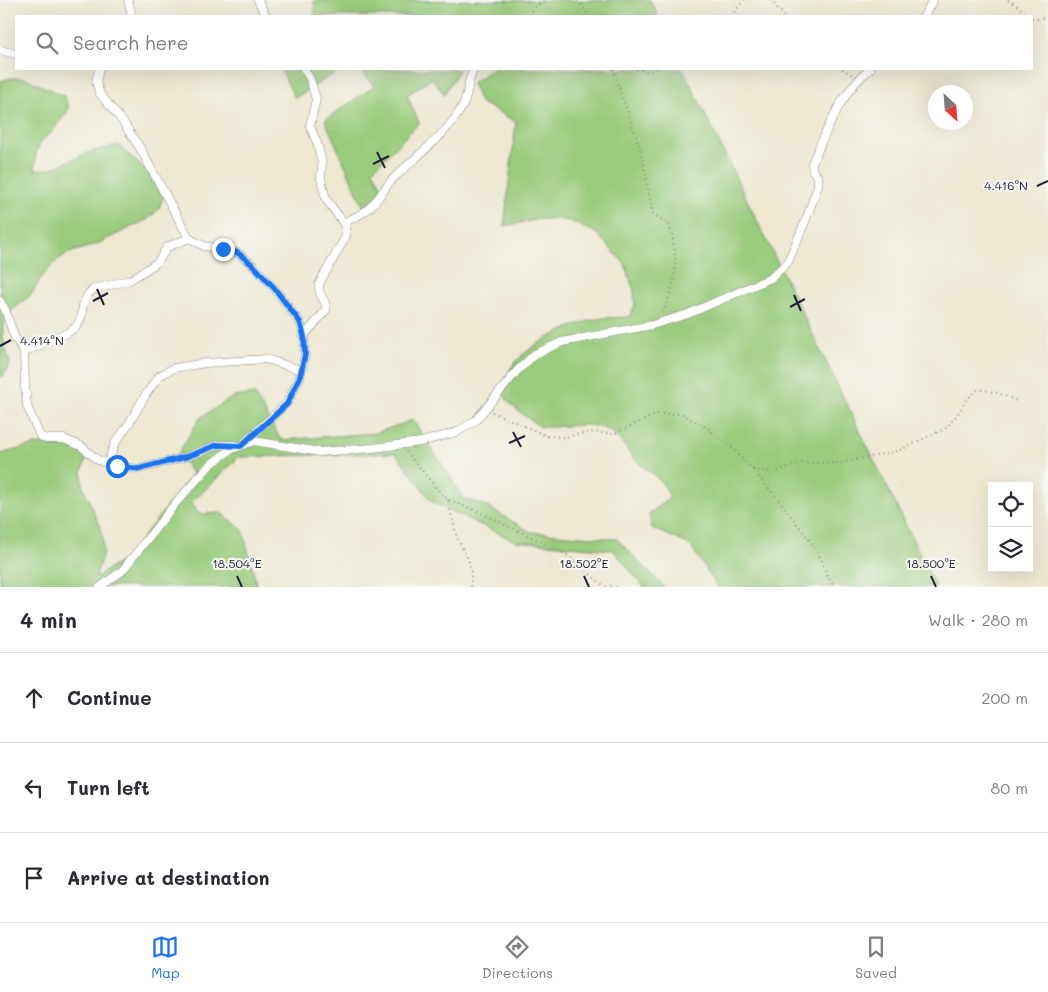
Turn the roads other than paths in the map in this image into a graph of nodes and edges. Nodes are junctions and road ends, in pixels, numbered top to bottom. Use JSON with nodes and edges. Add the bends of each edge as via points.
{"nodes":[{"id":1,"x":128,"y":0,"type":"edge"},
{"id":2,"x":258,"y":0,"type":"edge"},
{"id":3,"x":933,"y":0,"type":"edge"},
{"id":4,"x":130,"y":15,"type":"edge"},
{"id":5,"x":266,"y":15,"type":"edge"},
{"id":6,"x":925,"y":15,"type":"edge"},
{"id":7,"x":0,"y":50,"type":"edge"},
{"id":8,"x":15,"y":54,"type":"edge"},
{"id":9,"x":99,"y":70,"type":"edge"},
{"id":10,"x":305,"y":70,"type":"edge"},
{"id":11,"x":473,"y":70,"type":"edge"},
{"id":12,"x":869,"y":70,"type":"edge"},
{"id":13,"x":344,"y":223,"type":"junction"},
{"id":14,"x":189,"y":238,"type":"junction"},
{"id":15,"x":0,"y":301,"type":"edge"},
{"id":16,"x":304,"y":336,"type":"junction"},
{"id":17,"x":24,"y":352,"type":"junction"},
{"id":18,"x":302,"y":370,"type":"junction"},
{"id":19,"x":241,"y":446,"type":"junction"},
{"id":20,"x":108,"y":463,"type":"junction"},
{"id":21,"x":100,"y":587,"type":"edge"}],
"edges":[{"from":1,"to":4,"type":"street"},
{"from":2,"to":5,"type":"street"},
{"from":3,"to":6,"type":"street"},
{"from":7,"to":8,"type":"street"},
{"from":9,"to":14,"type":"street","via":[[96,82],[100,94],[140,148]]},
{"from":10,"to":13,"type":"street","via":[[316,98],[310,126],[322,163],[321,179],[326,200]]},
{"from":11,"to":13,"type":"street","via":[[464,105],[450,124],[396,175],[370,208]]},
{"from":12,"to":19,"type":"street","via":[[840,103],[812,163],[818,185],[807,217],[788,262],[771,278],[688,314],[562,342],[535,354],[476,420],[457,432],[421,442],[320,452],[254,441]]},
{"from":13,"to":16,"type":"street","via":[[346,236],[319,284],[318,292],[326,310]]},
{"from":14,"to":16,"type":"street","via":[[204,246],[238,253],[254,266],[300,322]]},
{"from":14,"to":17,"type":"street","via":[[168,247],[158,262],[130,280],[94,289],[88,294],[76,326],[67,334]]},
{"from":15,"to":17,"type":"street"},
{"from":16,"to":18,"type":"street"},
{"from":17,"to":20,"type":"street","via":[[27,406],[40,436],[64,439]]},
{"from":18,"to":19,"type":"street","via":[[287,404]]},
{"from":18,"to":20,"type":"street","via":[[266,359],[174,368],[159,376],[146,394],[115,442]]},
{"from":19,"to":20,"type":"street","via":[[217,445],[139,469]]},
{"from":19,"to":21,"type":"street","via":[[210,465],[122,571]]}]}
